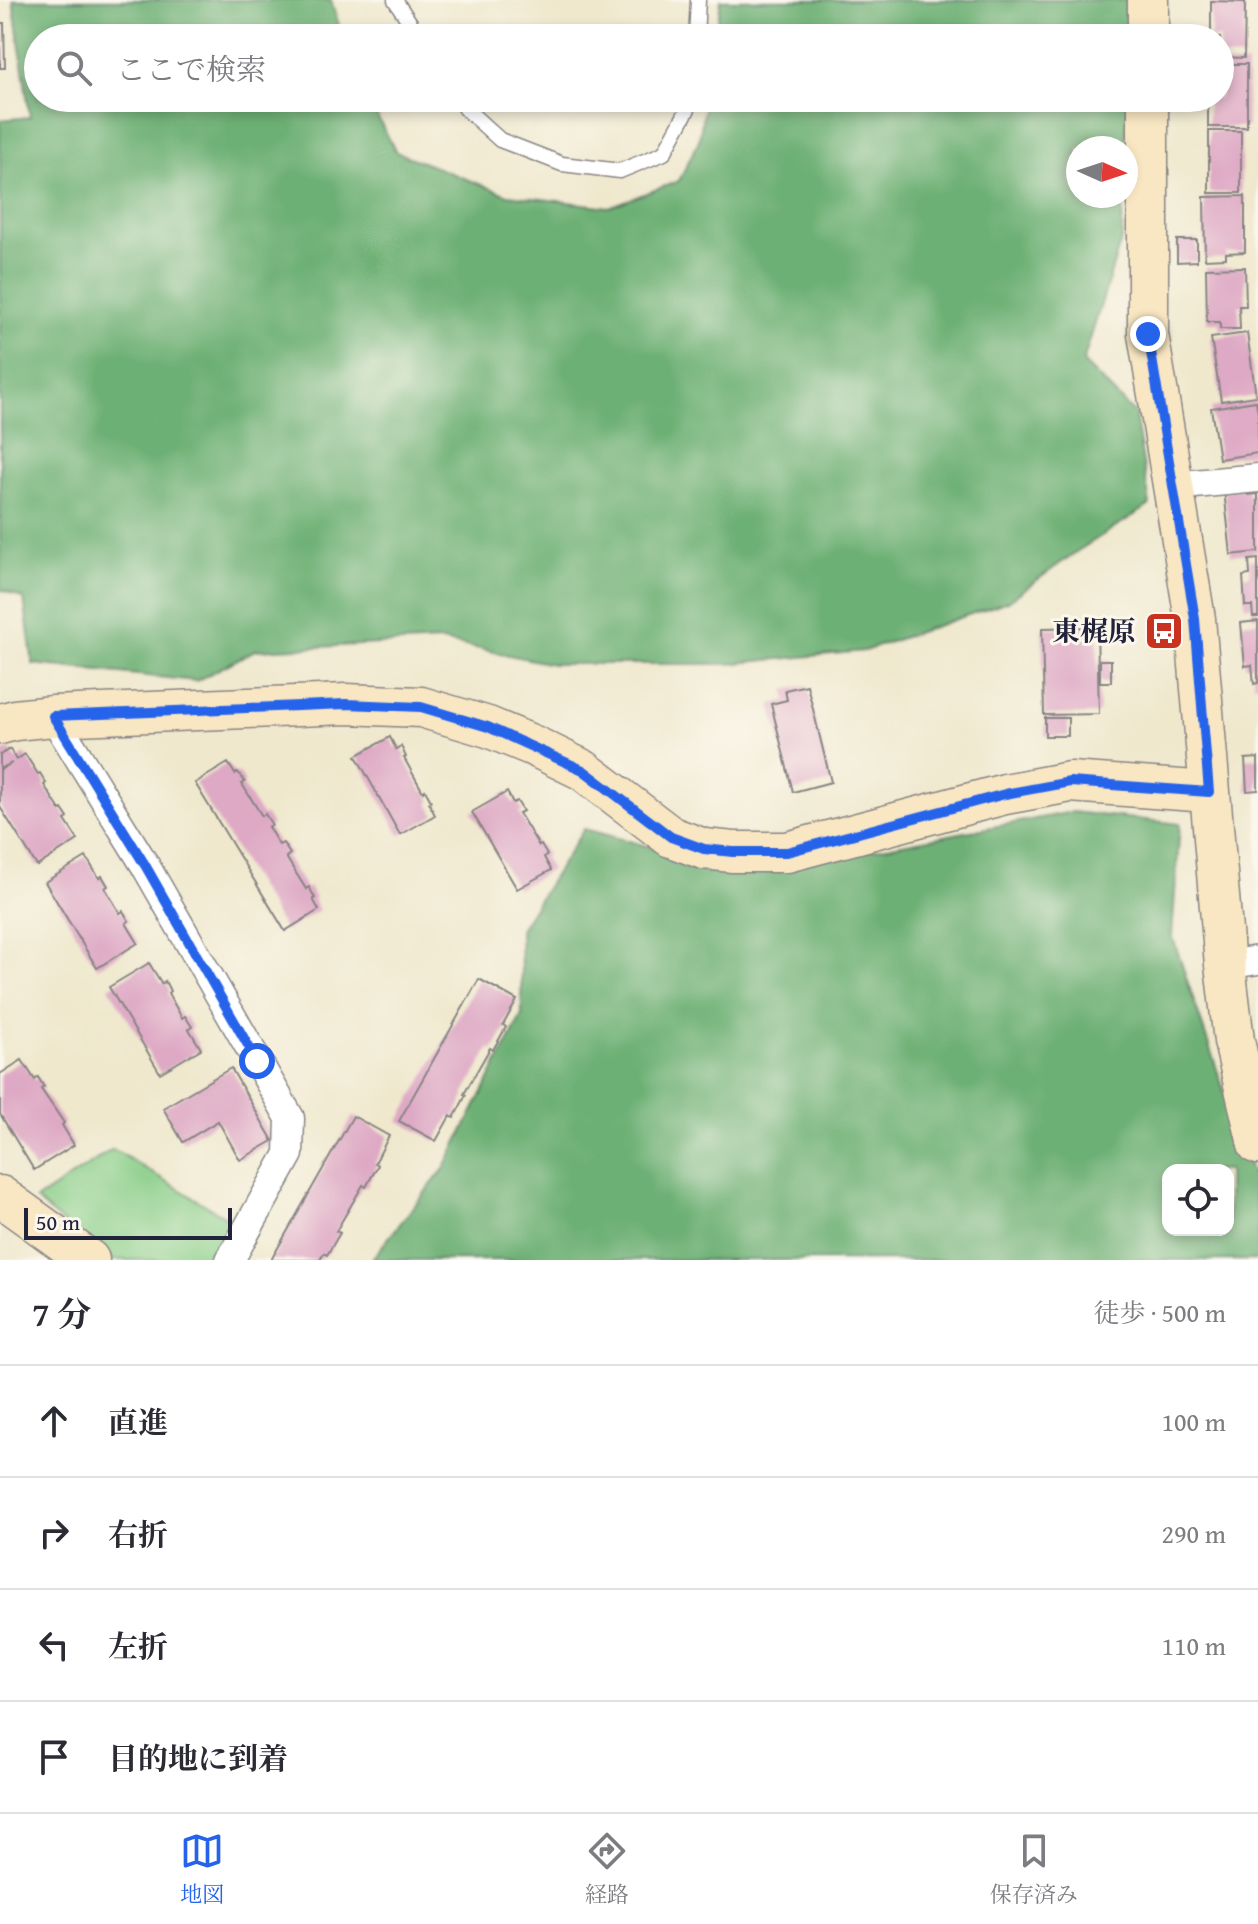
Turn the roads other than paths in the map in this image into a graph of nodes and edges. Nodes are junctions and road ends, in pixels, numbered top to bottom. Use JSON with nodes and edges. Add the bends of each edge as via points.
{"nodes":[{"id":1,"x":395,"y":0,"type":"edge"},
{"id":2,"x":698,"y":0,"type":"edge"},
{"id":3,"x":1148,"y":0,"type":"edge"},
{"id":4,"x":411,"y":24,"type":"edge"},
{"id":5,"x":697,"y":24,"type":"edge"},
{"id":6,"x":1148,"y":24,"type":"edge"},
{"id":7,"x":469,"y":112,"type":"edge"},
{"id":8,"x":686,"y":112,"type":"edge"},
{"id":9,"x":1148,"y":112,"type":"edge"},
{"id":10,"x":1258,"y":478,"type":"edge"},
{"id":11,"x":1173,"y":486,"type":"junction"},
{"id":12,"x":53,"y":716,"type":"junction"},
{"id":13,"x":0,"y":724,"type":"edge"},
{"id":14,"x":1209,"y":792,"type":"junction"},
{"id":15,"x":1241,"y":962,"type":"edge"},
{"id":16,"x":1258,"y":1144,"type":"edge"},
{"id":17,"x":0,"y":1196,"type":"edge"},
{"id":18,"x":79,"y":1257,"type":"edge"},
{"id":19,"x":230,"y":1260,"type":"edge"}],
"edges":[{"from":1,"to":4,"type":"lane"},
{"from":2,"to":5,"type":"lane"},
{"from":3,"to":6,"type":"street"},
{"from":7,"to":8,"type":"lane","via":[[500,140],[562,164],[620,171],[664,153]]},
{"from":9,"to":11,"type":"street","via":[[1148,334]]},
{"from":10,"to":11,"type":"street"},
{"from":11,"to":14,"type":"street","via":[[1195,619]]},
{"from":12,"to":13,"type":"street"},
{"from":12,"to":14,"type":"street","via":[[346,704],[421,707],[488,727],[583,770],[671,837],[733,852],[787,852],[1070,782]]},
{"from":12,"to":19,"type":"street","via":[[290,1118],[289,1154]]},
{"from":14,"to":15,"type":"street"},
{"from":15,"to":16,"type":"street","via":[[1234,1041]]},
{"from":17,"to":18,"type":"street"}]}
